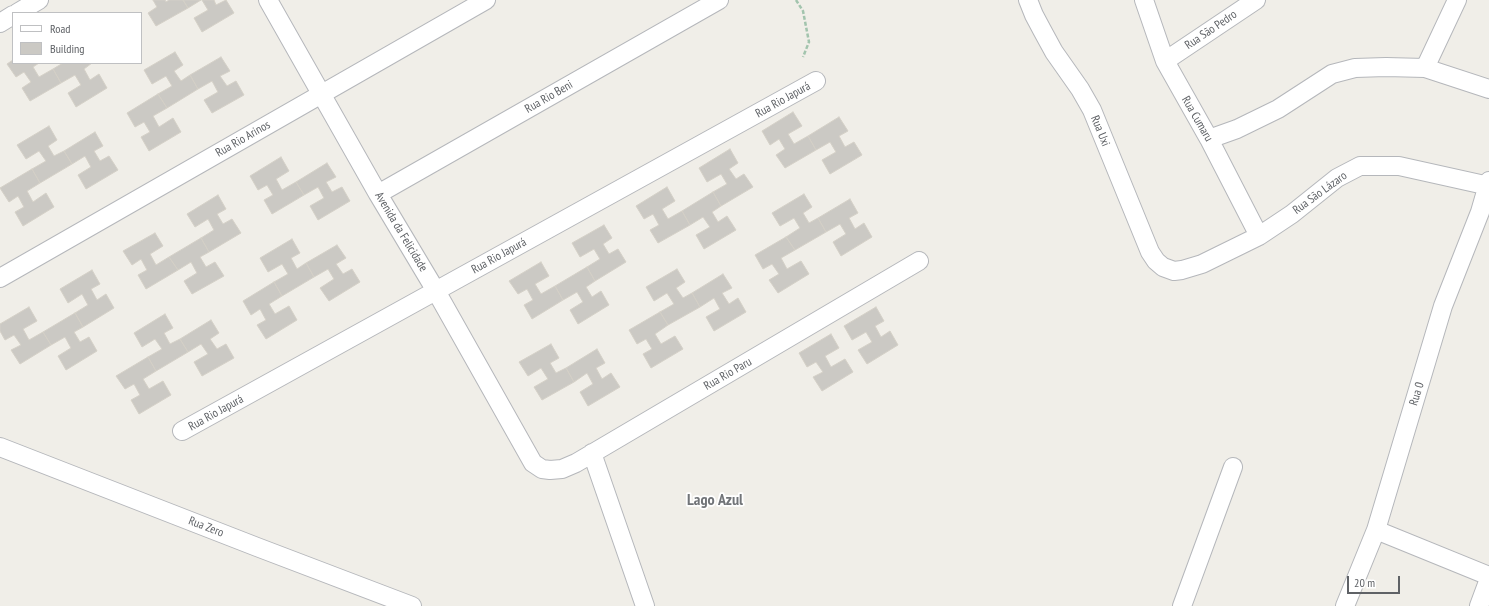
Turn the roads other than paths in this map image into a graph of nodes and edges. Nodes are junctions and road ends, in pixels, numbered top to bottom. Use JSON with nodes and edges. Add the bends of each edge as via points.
{"nodes":[{"id":1,"x":39,"y":0,"type":"edge"},
{"id":2,"x":268,"y":0,"type":"edge"},
{"id":3,"x":486,"y":0,"type":"edge"},
{"id":4,"x":719,"y":0,"type":"edge"},
{"id":5,"x":1028,"y":0,"type":"edge"},
{"id":6,"x":1144,"y":0,"type":"edge"},
{"id":7,"x":1256,"y":0,"type":"edge"},
{"id":8,"x":1457,"y":0,"type":"edge"},
{"id":9,"x":19,"y":12,"type":"edge"},
{"id":10,"x":12,"y":16,"type":"edge"},
{"id":11,"x":0,"y":23,"type":"edge"},
{"id":12,"x":1165,"y":61,"type":"junction"},
{"id":13,"x":1425,"y":68,"type":"junction"},
{"id":14,"x":816,"y":81,"type":"dead end"},
{"id":15,"x":1489,"y":89,"type":"edge"},
{"id":16,"x":322,"y":94,"type":"junction"},
{"id":17,"x":1209,"y":139,"type":"junction"},
{"id":18,"x":1488,"y":184,"type":"edge"},
{"id":19,"x":378,"y":194,"type":"junction"},
{"id":20,"x":1259,"y":236,"type":"junction"},
{"id":21,"x":919,"y":261,"type":"dead end"},
{"id":22,"x":1163,"y":267,"type":"joint"},
{"id":23,"x":0,"y":278,"type":"edge"},
{"id":24,"x":436,"y":291,"type":"junction"},
{"id":25,"x":182,"y":431,"type":"dead end"},
{"id":26,"x":0,"y":447,"type":"edge"},
{"id":27,"x":592,"y":453,"type":"junction"},
{"id":28,"x":533,"y":463,"type":"joint"},
{"id":29,"x":1233,"y":467,"type":"dead end"},
{"id":30,"x":1376,"y":530,"type":"junction"},
{"id":31,"x":1489,"y":576,"type":"edge"},
{"id":32,"x":1489,"y":579,"type":"edge"},
{"id":33,"x":412,"y":606,"type":"edge"},
{"id":34,"x":645,"y":606,"type":"edge"},
{"id":35,"x":1182,"y":606,"type":"edge"},
{"id":36,"x":1345,"y":606,"type":"edge"},
{"id":37,"x":1479,"y":606,"type":"edge"}],
"edges":[{"from":1,"to":9,"type":"street"},
{"from":2,"to":16,"type":"street","name":"Avenida da Felicidade"},
{"from":3,"to":16,"type":"street","name":"Rua Rio Arinos"},
{"from":4,"to":19,"type":"street","name":"Rua Rio Beni"},
{"from":5,"to":22,"type":"street","name":"Rua Uxi","via":[[1054,52],[1080,88],[1092,110],[1150,252]]},
{"from":6,"to":12,"type":"street","name":"Rua Cumaru"},
{"from":7,"to":12,"type":"street","name":"Rua São Pedro"},
{"from":8,"to":13,"type":"street"},
{"from":10,"to":11,"type":"street"},
{"from":12,"to":17,"type":"street","name":"Rua Cumaru"},
{"from":13,"to":15,"type":"street"},
{"from":13,"to":17,"type":"street","via":[[1355,68],[1332,74],[1278,109]]},
{"from":14,"to":24,"type":"street","name":"Rua Rio Japurá"},
{"from":16,"to":19,"type":"street","name":"Avenida da Felicidade"},
{"from":16,"to":23,"type":"street","name":"Rua Rio Arinos"},
{"from":17,"to":20,"type":"street","name":"Rua Cumaru"},
{"from":18,"to":20,"type":"street","name":"Rua São Lázaro","via":[[1399,166],[1360,166],[1337,178],[1292,214]]},
{"from":18,"to":30,"type":"street","name":"Rua 0","via":[[1480,212],[1443,306]]},
{"from":19,"to":24,"type":"street","name":"Avenida da Felicidade"},
{"from":20,"to":22,"type":"street","name":"Rua São Lázaro","via":[[1202,264],[1174,271]]},
{"from":21,"to":27,"type":"street","name":"Rua Rio Paru"},
{"from":24,"to":25,"type":"street","name":"Rua Rio Japurá"},
{"from":24,"to":28,"type":"street","name":"Avenida da Felicidade"},
{"from":26,"to":33,"type":"street","name":"Rua Zero"},
{"from":27,"to":28,"type":"street","name":"Rua Rio Paru","via":[[562,469],[542,469]]},
{"from":27,"to":34,"type":"street"},
{"from":29,"to":35,"type":"street"},
{"from":30,"to":31,"type":"street"},
{"from":30,"to":36,"type":"street","name":"Rua 0"},
{"from":32,"to":37,"type":"street"}]}
